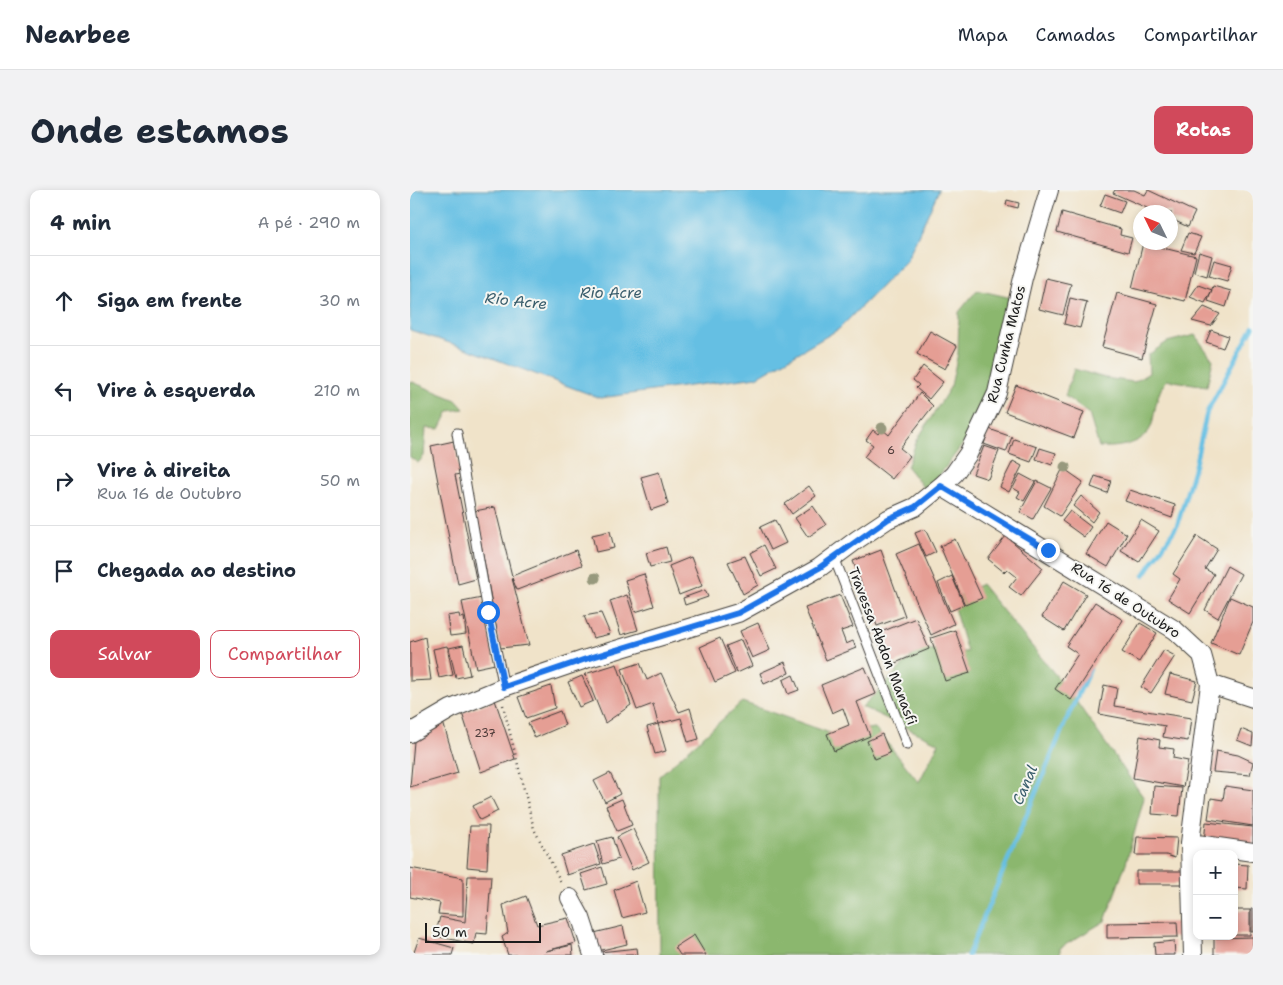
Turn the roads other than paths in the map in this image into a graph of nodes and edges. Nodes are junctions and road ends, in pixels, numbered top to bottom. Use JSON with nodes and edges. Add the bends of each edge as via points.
{"nodes":[{"id":1,"x":1049,"y":190,"type":"edge"},
{"id":2,"x":457,"y":433,"type":"dead end"},
{"id":3,"x":941,"y":486,"type":"junction"},
{"id":4,"x":834,"y":557,"type":"junction"},
{"id":5,"x":1210,"y":684,"type":"junction"},
{"id":6,"x":502,"y":688,"type":"junction"},
{"id":7,"x":1253,"y":698,"type":"edge"},
{"id":8,"x":410,"y":732,"type":"edge"},
{"id":9,"x":907,"y":745,"type":"dead end"},
{"id":10,"x":1190,"y":843,"type":"junction"},
{"id":11,"x":1253,"y":852,"type":"edge"},
{"id":12,"x":570,"y":898,"type":"road end"},
{"id":13,"x":593,"y":955,"type":"edge"},
{"id":14,"x":1193,"y":955,"type":"edge"}],
"edges":[{"from":1,"to":3,"type":"street","name":"Rua Cunha Matos","via":[[1023,278],[997,393],[968,454]]},
{"from":2,"to":6,"type":"lane"},
{"from":3,"to":4,"type":"street","name":"Rua Cunha Matos","via":[[915,507],[888,519]]},
{"from":3,"to":5,"type":"street","name":"Rua 16 de Outubro","via":[[1186,638],[1202,655]]},
{"from":4,"to":6,"type":"street","name":"Rua Cunha Matos","via":[[738,613]]},
{"from":4,"to":9,"type":"lane","name":"Travessa Abdon Manasfi"},
{"from":5,"to":7,"type":"street"},
{"from":5,"to":10,"type":"street","name":"Rua 16 de Outubro"},
{"from":6,"to":8,"type":"street","name":"Rua Cunha Matos","via":[[452,709]]},
{"from":10,"to":11,"type":"street"},
{"from":10,"to":14,"type":"street","name":"Rua 16 de Outubro"},
{"from":12,"to":13,"type":"street","via":[[582,918]]}]}
